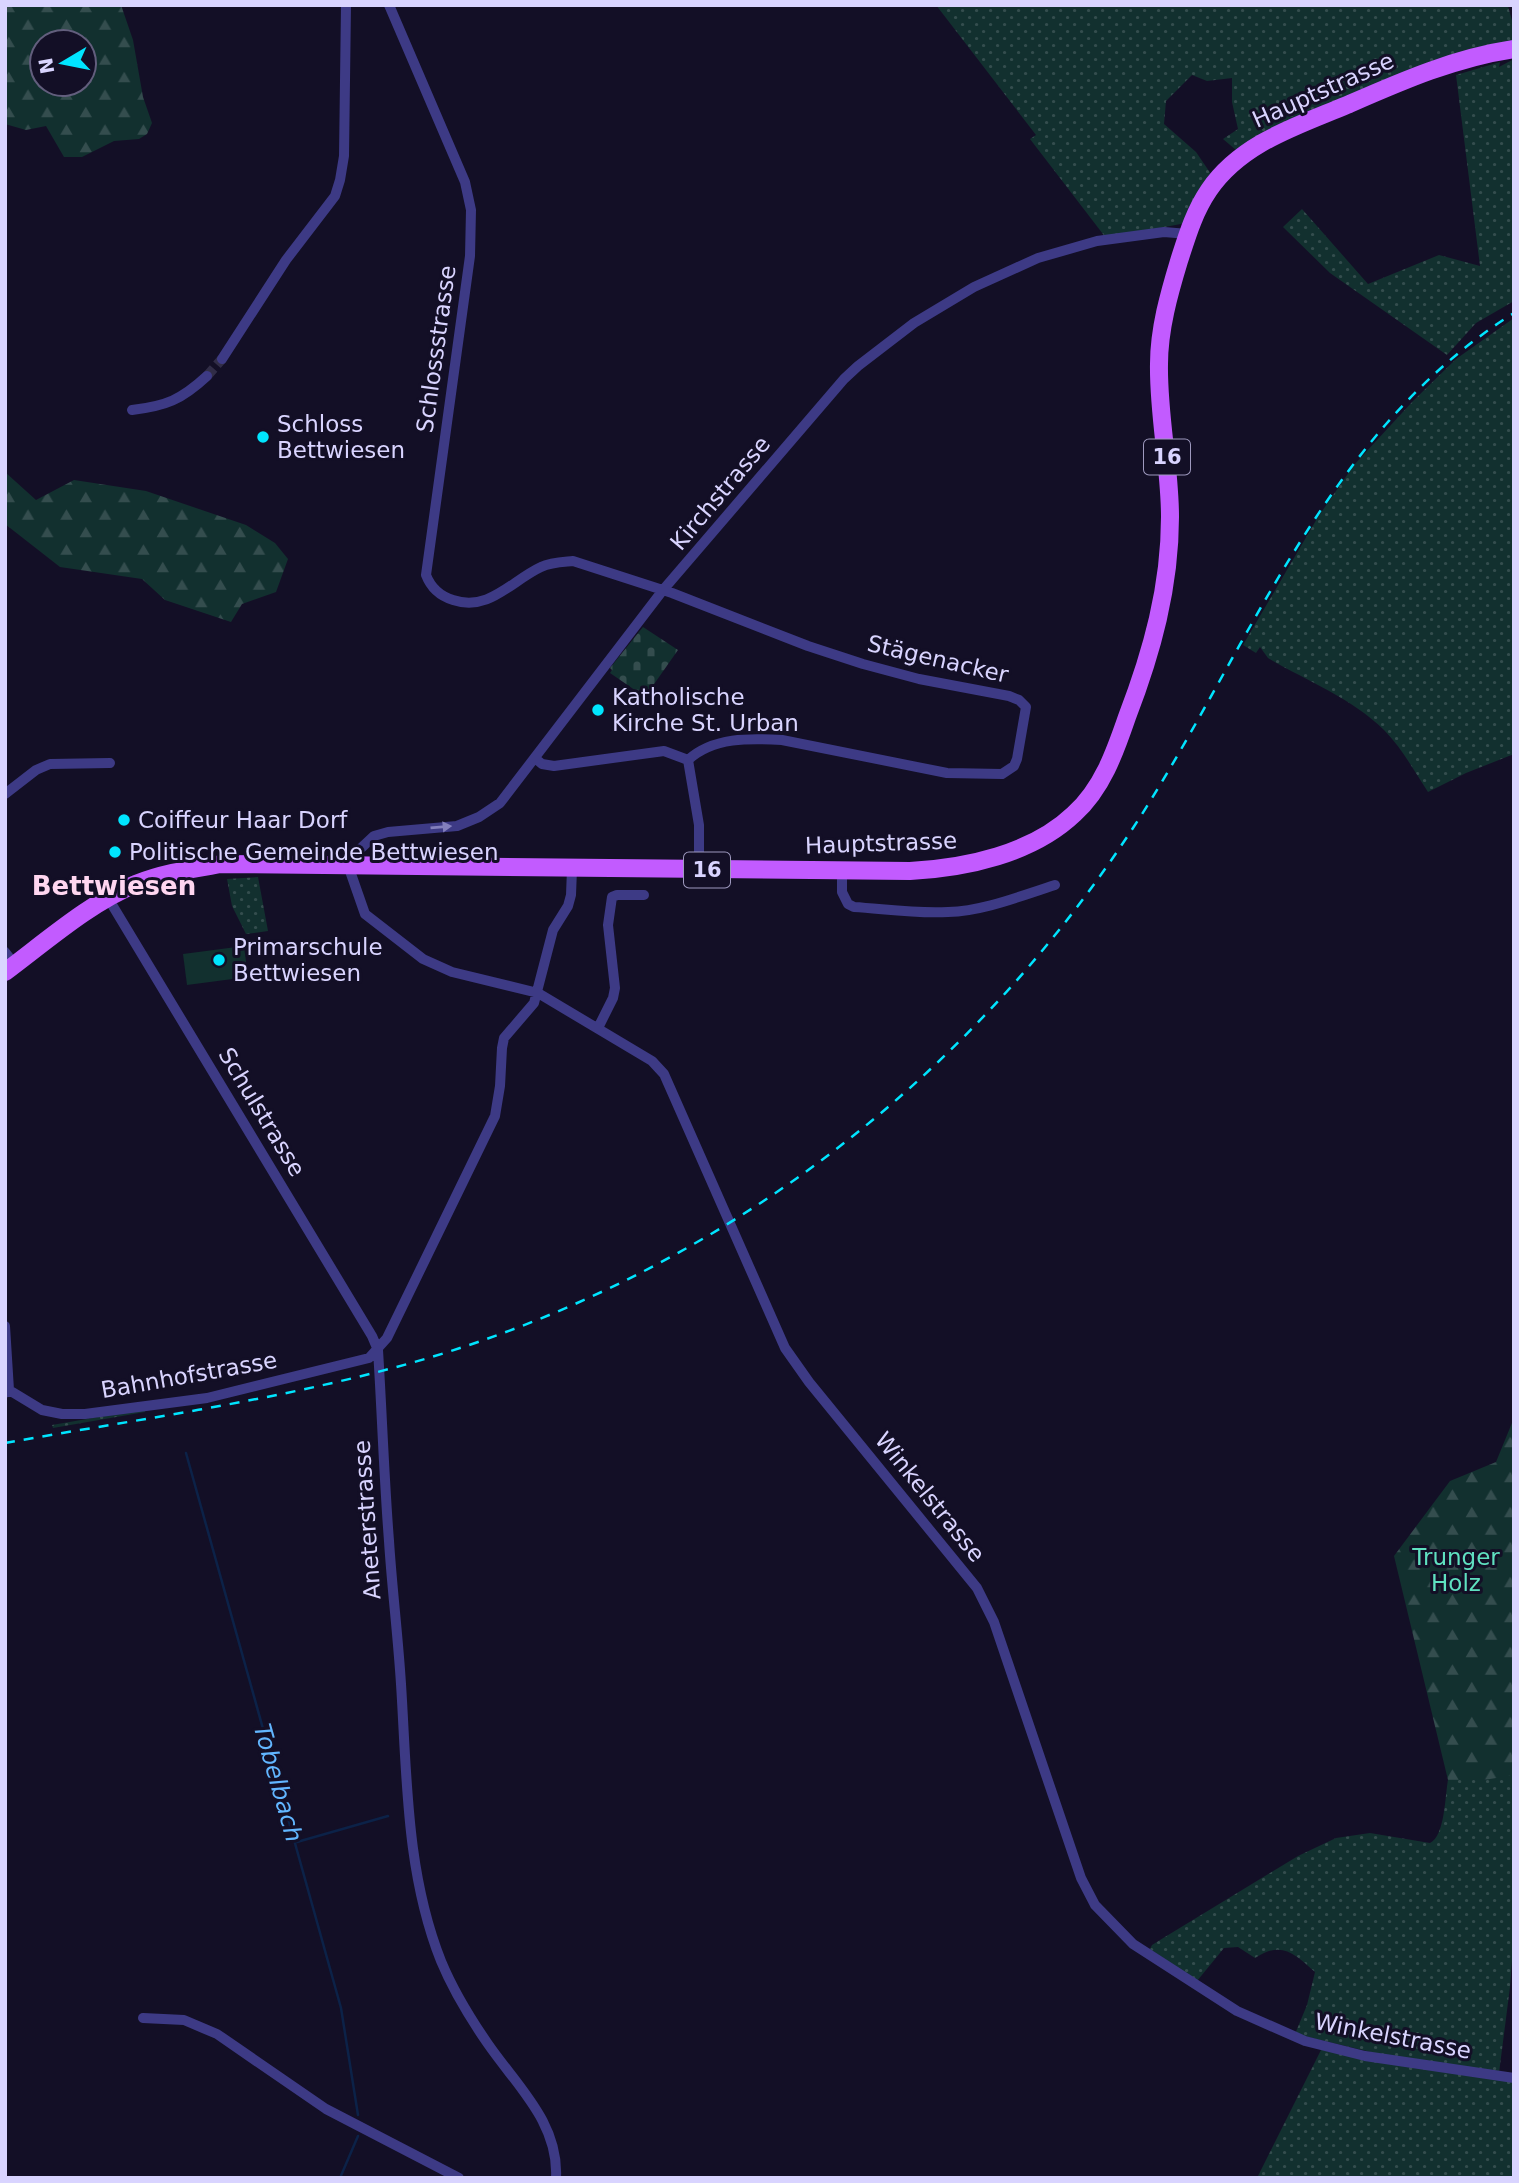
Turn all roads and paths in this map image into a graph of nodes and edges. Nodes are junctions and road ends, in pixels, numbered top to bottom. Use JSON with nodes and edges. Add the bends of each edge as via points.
{"nodes":[{"id":1,"x":346,"y":5,"type":"edge"},
{"id":2,"x":389,"y":5,"type":"edge"},
{"id":3,"x":1514,"y":49,"type":"edge"},
{"id":4,"x":1188,"y":233,"type":"junction"},
{"id":5,"x":222,"y":359,"type":"tunnel mouth"},
{"id":6,"x":207,"y":376,"type":"tunnel mouth"},
{"id":7,"x":132,"y":410,"type":"dead end"},
{"id":8,"x":663,"y":590,"type":"junction"},
{"id":9,"x":536,"y":759,"type":"junction"},
{"id":10,"x":688,"y":760,"type":"junction"},
{"id":11,"x":110,"y":763,"type":"dead end"},
{"id":12,"x":5,"y":794,"type":"edge"},
{"id":13,"x":352,"y":865,"type":"junction"},
{"id":14,"x":572,"y":869,"type":"junction"},
{"id":15,"x":699,"y":870,"type":"junction"},
{"id":16,"x":842,"y":871,"type":"junction"},
{"id":17,"x":1055,"y":885,"type":"dead end"},
{"id":18,"x":644,"y":895,"type":"dead end"},
{"id":19,"x":108,"y":898,"type":"junction"},
{"id":20,"x":8,"y":963,"type":"edge"},
{"id":21,"x":538,"y":993,"type":"junction"},
{"id":22,"x":598,"y":1028,"type":"junction"},
{"id":23,"x":5,"y":1326,"type":"edge"},
{"id":24,"x":377,"y":1350,"type":"junction"},
{"id":25,"x":7,"y":1391,"type":"edge"},
{"id":26,"x":143,"y":2018,"type":"dead end"},
{"id":27,"x":1514,"y":2078,"type":"edge"},
{"id":28,"x":459,"y":2178,"type":"edge"},
{"id":29,"x":555,"y":2178,"type":"edge"}],
"edges":[{"from":1,"to":5,"type":"street","via":[[344,156],[335,196],[296,246]]},
{"from":2,"to":8,"type":"street","name":"Schlossstrasse","via":[[466,182],[471,210],[470,256],[426,575],[430,585],[448,599],[474,604],[509,589],[541,567],[573,561]]},
{"from":3,"to":4,"type":"main road","name":"Hauptstrasse","number":"16","via":[[1433,68],[1262,142],[1217,180]]},
{"from":4,"to":8,"type":"street","name":"Kirchstrasse","via":[[1097,241],[1038,258],[974,287],[914,323],[844,379]]},
{"from":4,"to":16,"type":"main road","name":"Hauptstrasse","number":"16","via":[[1159,346],[1170,495],[1164,597],[1138,691],[1102,777],[1066,822],[1004,853],[966,865],[927,870]]},
{"from":6,"to":7,"type":"street","via":[[169,404]]},
{"from":8,"to":9,"type":"street","name":"Kirchstrasse"},
{"from":8,"to":10,"type":"street","name":"Stägenacker","via":[[808,646],[919,679],[1015,698],[1026,707],[1017,759],[1002,774],[947,774],[757,738],[712,744]]},
{"from":9,"to":10,"type":"street","via":[[554,766],[664,751]]},
{"from":13,"to":9,"type":"street","name":"Kirchstrasse","one_way":true,"via":[[358,850],[374,836],[457,826],[479,817],[500,803]]},
{"from":10,"to":15,"type":"street","via":[[699,825]]},
{"from":11,"to":12,"type":"street","via":[[50,764]]},
{"from":13,"to":14,"type":"main road","name":"Hauptstrasse","number":"16"},
{"from":13,"to":19,"type":"main road","name":"Hauptstrasse","number":"16","via":[[221,864],[156,877]]},
{"from":13,"to":21,"type":"street","name":"Winkelstrasse","via":[[350,874],[365,914],[423,959],[452,972]]},
{"from":14,"to":15,"type":"main road","name":"Hauptstrasse","number":"16"},
{"from":14,"to":21,"type":"street","via":[[571,895],[548,943]]},
{"from":15,"to":16,"type":"main road","name":"Hauptstrasse","number":"16"},
{"from":16,"to":17,"type":"street","via":[[842,892],[848,904],[922,912],[971,909]]},
{"from":18,"to":22,"type":"street","via":[[612,897],[608,925],[615,988]]},
{"from":19,"to":20,"type":"main road","name":"Hauptstrasse","number":"16"},
{"from":19,"to":24,"type":"street","name":"Schulstrasse"},
{"from":21,"to":22,"type":"street","name":"Winkelstrasse"},
{"from":21,"to":24,"type":"street","via":[[505,1038],[495,1116],[387,1338]]},
{"from":22,"to":27,"type":"street","name":"Winkelstrasse","via":[[652,1060],[664,1074],[786,1349],[977,1588],[994,1622],[1080,1878],[1095,1905],[1133,1944],[1230,2007],[1305,2041],[1365,2056]]},
{"from":23,"to":25,"type":"street","name":"Bahnhofstrasse"},
{"from":24,"to":25,"type":"street","name":"Bahnhofstrasse","via":[[369,1358],[239,1391],[85,1414],[42,1410]]},
{"from":24,"to":29,"type":"street","name":"Aneterstrasse","via":[[409,1802],[422,1907],[462,2004],[540,2114],[550,2136]]},
{"from":26,"to":28,"type":"street","via":[[184,2020],[217,2034],[326,2109]]}]}
